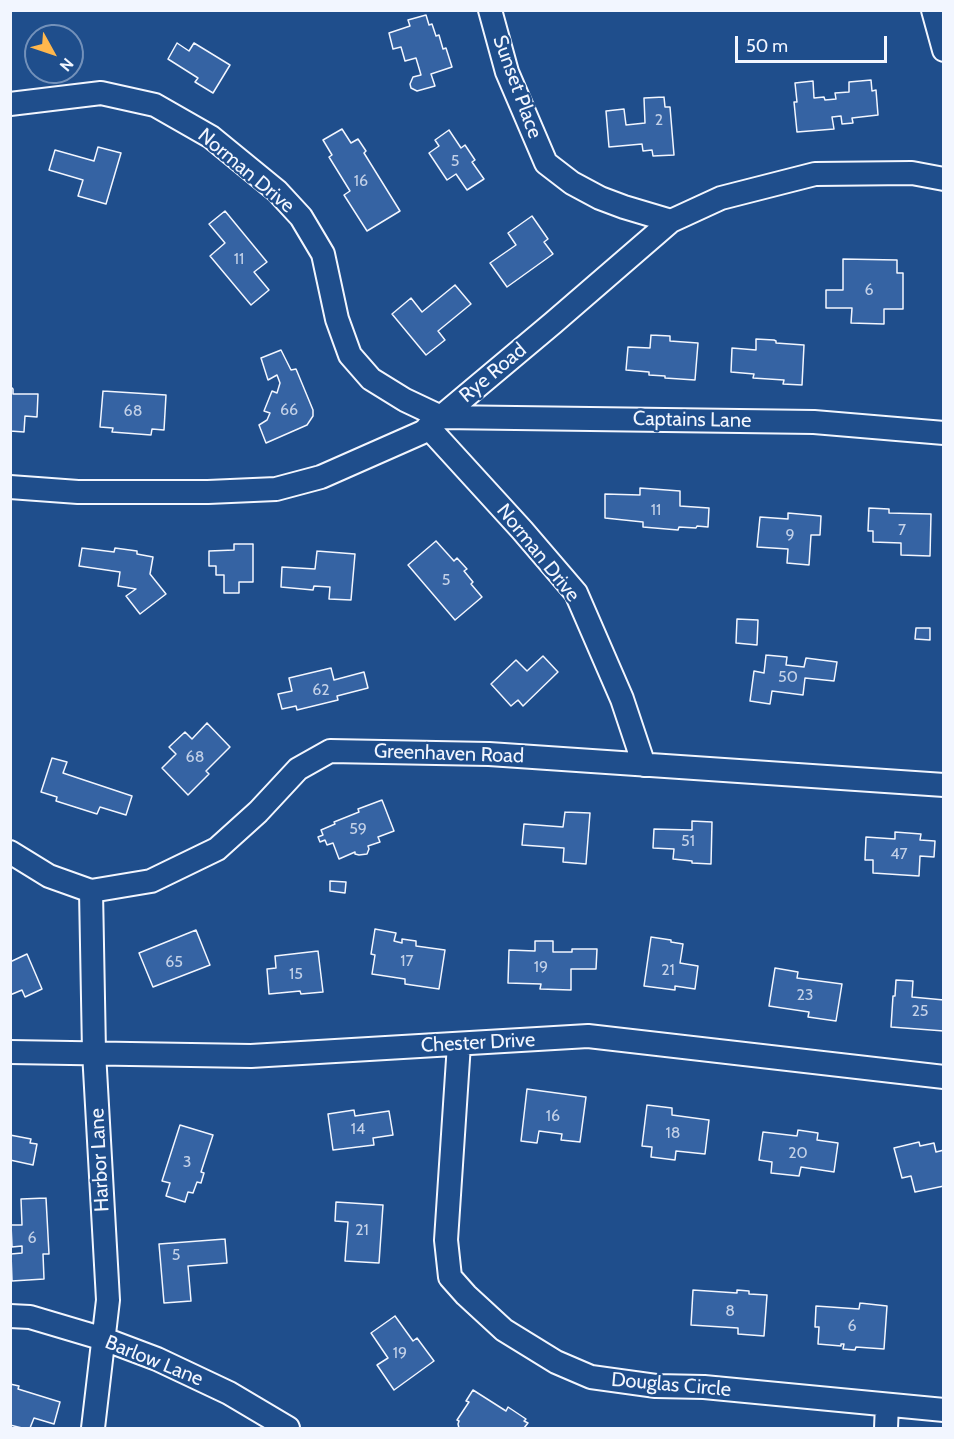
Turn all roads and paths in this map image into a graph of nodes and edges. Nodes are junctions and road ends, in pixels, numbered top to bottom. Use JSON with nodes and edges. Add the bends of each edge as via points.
{"nodes":[{"id":1,"x":490,"y":10,"type":"edge"},
{"id":2,"x":933,"y":10,"type":"edge"},
{"id":3,"x":944,"y":50,"type":"edge"},
{"id":4,"x":10,"y":104,"type":"edge"},
{"id":5,"x":944,"y":179,"type":"edge"},
{"id":6,"x":671,"y":221,"type":"junction"},
{"id":7,"x":435,"y":422,"type":"junction"},
{"id":8,"x":944,"y":432,"type":"edge"},
{"id":9,"x":10,"y":487,"type":"edge"},
{"id":10,"x":644,"y":765,"type":"junction"},
{"id":11,"x":944,"y":785,"type":"edge"},
{"id":12,"x":10,"y":852,"type":"edge"},
{"id":13,"x":91,"y":891,"type":"junction"},
{"id":14,"x":459,"y":1044,"type":"junction"},
{"id":15,"x":10,"y":1052,"type":"edge"},
{"id":16,"x":94,"y":1052,"type":"junction"},
{"id":17,"x":944,"y":1077,"type":"edge"},
{"id":18,"x":10,"y":1316,"type":"edge"},
{"id":19,"x":104,"y":1340,"type":"junction"},
{"id":20,"x":887,"y":1405,"type":"junction"},
{"id":21,"x":944,"y":1410,"type":"edge"},
{"id":22,"x":93,"y":1428,"type":"edge"},
{"id":23,"x":288,"y":1428,"type":"edge"},
{"id":24,"x":886,"y":1428,"type":"edge"}],
"edges":[{"from":1,"to":6,"type":"street","name":"Sunset Place","via":[[507,72],[546,163],[600,198]]},
{"from":2,"to":3,"type":"street"},
{"from":4,"to":7,"type":"street","name":"Norman Drive","via":[[101,93],[155,105],[211,137],[302,216],[322,254],[350,355],[371,379]]},
{"from":5,"to":6,"type":"street","name":"Rye Road","via":[[912,173],[815,174],[720,198]]},
{"from":6,"to":7,"type":"street","name":"Rye Road"},
{"from":7,"to":8,"type":"street","name":"Captains Lane","via":[[814,422]]},
{"from":7,"to":9,"type":"street","name":"Rye Road","via":[[423,432],[321,477],[276,489],[78,492]]},
{"from":7,"to":10,"type":"street","name":"Norman Drive","via":[[576,593],[622,699]]},
{"from":10,"to":11,"type":"street","name":"Greenhaven Road"},
{"from":10,"to":13,"type":"street","name":"Greenhaven Road","via":[[489,754],[330,751],[298,769],[217,849],[151,881]]},
{"from":12,"to":13,"type":"street","name":"Greenhaven Road","via":[[49,876]]},
{"from":13,"to":16,"type":"street","name":"Harbor Lane"},
{"from":14,"to":16,"type":"street","name":"Chester Drive","via":[[251,1056]]},
{"from":14,"to":17,"type":"street","name":"Chester Drive","via":[[588,1036]]},
{"from":14,"to":20,"type":"street","name":"Douglas Circle","via":[[446,1240],[450,1277],[504,1330],[556,1362],[591,1377]]},
{"from":15,"to":16,"type":"street","name":"Chester Drive"},
{"from":16,"to":19,"type":"street","name":"Harbor Lane","via":[[108,1300]]},
{"from":18,"to":19,"type":"street","name":"Barlow Lane","via":[[30,1317]]},
{"from":19,"to":22,"type":"street","name":"Harbor Lane"},
{"from":19,"to":23,"type":"street","name":"Barlow Lane","via":[[157,1359],[218,1388]]},
{"from":20,"to":21,"type":"street","name":"Douglas Circle"},
{"from":20,"to":24,"type":"street"}]}
